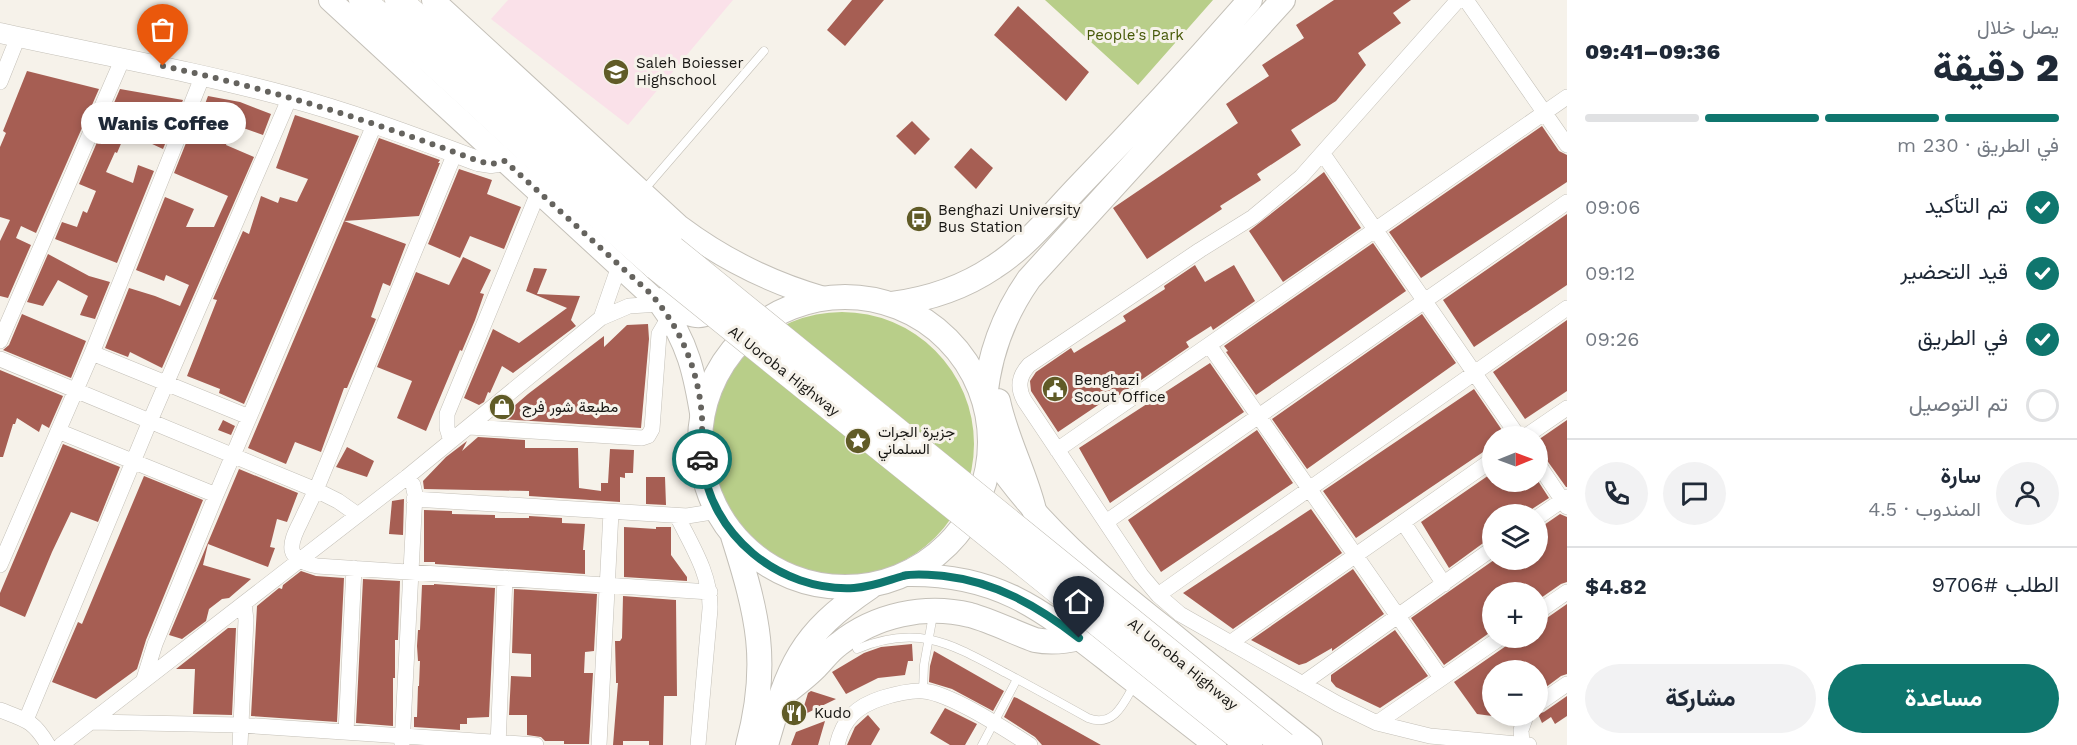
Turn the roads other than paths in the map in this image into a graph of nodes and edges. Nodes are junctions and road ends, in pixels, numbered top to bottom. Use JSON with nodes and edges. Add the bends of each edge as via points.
{"nodes":[{"id":1,"x":330,"y":0,"type":"edge"},
{"id":2,"x":362,"y":0,"type":"edge"},
{"id":3,"x":398,"y":0,"type":"edge"},
{"id":4,"x":433,"y":0,"type":"edge"},
{"id":5,"x":1250,"y":0,"type":"edge"},
{"id":6,"x":1283,"y":0,"type":"edge"},
{"id":7,"x":1458,"y":0,"type":"edge"},
{"id":8,"x":1466,"y":0,"type":"edge"},
{"id":9,"x":9,"y":35,"type":"edge"},
{"id":10,"x":764,"y":51,"type":"dead end"},
{"id":11,"x":123,"y":58,"type":"junction"},
{"id":12,"x":203,"y":75,"type":"junction"},
{"id":13,"x":0,"y":82,"type":"edge"},
{"id":14,"x":290,"y":97,"type":"junction"},
{"id":15,"x":1567,"y":97,"type":"edge"},
{"id":16,"x":1544,"y":113,"type":"junction"},
{"id":17,"x":375,"y":123,"type":"junction"},
{"id":18,"x":1567,"y":145,"type":"edge"},
{"id":19,"x":456,"y":153,"type":"junction"},
{"id":20,"x":1323,"y":154,"type":"junction"},
{"id":21,"x":505,"y":161,"type":"junction"},
{"id":22,"x":538,"y":193,"type":"junction"},
{"id":23,"x":642,"y":193,"type":"junction"},
{"id":24,"x":1567,"y":202,"type":"edge"},
{"id":25,"x":1376,"y":230,"type":"junction"},
{"id":26,"x":710,"y":248,"type":"junction"},
{"id":27,"x":664,"y":258,"type":"junction"},
{"id":28,"x":620,"y":266,"type":"junction"},
{"id":29,"x":824,"y":298,"type":"junction"},
{"id":30,"x":1425,"y":301,"type":"junction"},
{"id":31,"x":892,"y":304,"type":"junction"},
{"id":32,"x":659,"y":305,"type":"junction"},
{"id":33,"x":1567,"y":309,"type":"edge"},
{"id":34,"x":602,"y":318,"type":"junction"},
{"id":35,"x":0,"y":340,"type":"edge"},
{"id":36,"x":1209,"y":345,"type":"junction"},
{"id":37,"x":993,"y":350,"type":"junction"},
{"id":38,"x":92,"y":353,"type":"junction"},
{"id":39,"x":0,"y":359,"type":"edge"},
{"id":40,"x":1475,"y":373,"type":"junction"},
{"id":41,"x":166,"y":382,"type":"junction"},
{"id":42,"x":75,"y":390,"type":"junction"},
{"id":43,"x":985,"y":401,"type":"junction"},
{"id":44,"x":1567,"y":408,"type":"edge"},
{"id":45,"x":1258,"y":416,"type":"junction"},
{"id":46,"x":249,"y":417,"type":"junction"},
{"id":47,"x":702,"y":419,"type":"junction"},
{"id":48,"x":150,"y":421,"type":"junction"},
{"id":49,"x":1511,"y":426,"type":"edge"},
{"id":50,"x":1541,"y":426,"type":"edge"},
{"id":51,"x":469,"y":427,"type":"junction"},
{"id":52,"x":58,"y":431,"type":"junction"},
{"id":53,"x":451,"y":441,"type":"junction"},
{"id":54,"x":1057,"y":450,"type":"junction"},
{"id":55,"x":990,"y":453,"type":"junction"},
{"id":56,"x":233,"y":455,"type":"junction"},
{"id":57,"x":133,"y":461,"type":"junction"},
{"id":58,"x":1482,"y":467,"type":"edge"},
{"id":59,"x":407,"y":477,"type":"junction"},
{"id":60,"x":1548,"y":478,"type":"edge"},
{"id":61,"x":1309,"y":489,"type":"junction"},
{"id":62,"x":316,"y":490,"type":"junction"},
{"id":63,"x":216,"y":495,"type":"junction"},
{"id":64,"x":414,"y":499,"type":"junction"},
{"id":65,"x":1565,"y":501,"type":"edge"},
{"id":66,"x":718,"y":511,"type":"junction"},
{"id":67,"x":1548,"y":511,"type":"edge"},
{"id":68,"x":611,"y":512,"type":"junction"},
{"id":69,"x":358,"y":514,"type":"junction"},
{"id":70,"x":1039,"y":515,"type":"junction"},
{"id":71,"x":676,"y":516,"type":"junction"},
{"id":72,"x":1106,"y":522,"type":"junction"},
{"id":73,"x":1403,"y":522,"type":"junction"},
{"id":74,"x":733,"y":534,"type":"junction"},
{"id":75,"x":1355,"y":556,"type":"junction"},
{"id":76,"x":1482,"y":556,"type":"edge"},
{"id":77,"x":299,"y":560,"type":"junction"},
{"id":78,"x":0,"y":566,"type":"edge"},
{"id":79,"x":354,"y":568,"type":"junction"},
{"id":80,"x":411,"y":571,"type":"junction"},
{"id":81,"x":905,"y":575,"type":"junction"},
{"id":82,"x":505,"y":578,"type":"junction"},
{"id":83,"x":1444,"y":584,"type":"junction"},
{"id":84,"x":607,"y":585,"type":"junction"},
{"id":85,"x":872,"y":586,"type":"junction"},
{"id":86,"x":710,"y":592,"type":"junction"},
{"id":87,"x":1567,"y":592,"type":"edge"},
{"id":88,"x":1011,"y":594,"type":"junction"},
{"id":89,"x":1158,"y":595,"type":"junction"},
{"id":90,"x":244,"y":604,"type":"junction"},
{"id":91,"x":1548,"y":605,"type":"edge"},
{"id":92,"x":934,"y":611,"type":"junction"},
{"id":93,"x":1397,"y":616,"type":"junction"},
{"id":94,"x":1079,"y":638,"type":"junction"},
{"id":95,"x":928,"y":639,"type":"junction"},
{"id":96,"x":1230,"y":643,"type":"junction"},
{"id":97,"x":1485,"y":648,"type":"edge"},
{"id":98,"x":857,"y":649,"type":"dead end"},
{"id":99,"x":1441,"y":678,"type":"junction"},
{"id":100,"x":144,"y":679,"type":"junction"},
{"id":101,"x":1017,"y":679,"type":"junction"},
{"id":102,"x":1136,"y":682,"type":"junction"},
{"id":103,"x":1302,"y":684,"type":"junction"},
{"id":104,"x":1567,"y":684,"type":"edge"},
{"id":105,"x":923,"y":691,"type":"junction"},
{"id":106,"x":781,"y":696,"type":"junction"},
{"id":107,"x":1548,"y":697,"type":"edge"},
{"id":108,"x":0,"y":711,"type":"edge"},
{"id":109,"x":26,"y":720,"type":"junction"},
{"id":110,"x":92,"y":722,"type":"junction"},
{"id":111,"x":994,"y":723,"type":"junction"},
{"id":112,"x":1377,"y":723,"type":"junction"},
{"id":113,"x":241,"y":725,"type":"junction"},
{"id":114,"x":1522,"y":726,"type":"edge"},
{"id":115,"x":346,"y":732,"type":"junction"},
{"id":116,"x":402,"y":740,"type":"edge"},
{"id":117,"x":1430,"y":741,"type":"edge"},
{"id":118,"x":1205,"y":742,"type":"edge"},
{"id":119,"x":498,"y":744,"type":"edge"},
{"id":120,"x":1522,"y":744,"type":"edge"},
{"id":121,"x":48,"y":745,"type":"edge"},
{"id":122,"x":61,"y":745,"type":"edge"},
{"id":123,"x":240,"y":745,"type":"edge"},
{"id":124,"x":536,"y":745,"type":"edge"},
{"id":125,"x":600,"y":745,"type":"edge"},
{"id":126,"x":698,"y":745,"type":"edge"},
{"id":127,"x":748,"y":745,"type":"edge"},
{"id":128,"x":766,"y":745,"type":"edge"},
{"id":129,"x":837,"y":745,"type":"edge"},
{"id":130,"x":982,"y":745,"type":"edge"},
{"id":131,"x":1030,"y":745,"type":"edge"},
{"id":132,"x":1249,"y":745,"type":"edge"},
{"id":133,"x":1284,"y":745,"type":"edge"},
{"id":134,"x":1311,"y":745,"type":"edge"},
{"id":135,"x":1529,"y":745,"type":"edge"}],
"edges":[{"from":1,"to":21,"type":"main road"},
{"from":2,"to":27,"type":"highway","name":"Al Uoroba Highway","via":[[444,71],[564,186]]},
{"from":3,"to":27,"type":"highway","name":"Al Uoroba Highway","via":[[586,173]]},
{"from":4,"to":23,"type":"main road"},
{"from":5,"to":31,"type":"main road","via":[[1101,163],[1009,256],[954,289]]},
{"from":6,"to":37,"type":"main road","via":[[1029,279],[1007,315]]},
{"from":7,"to":20,"type":"street"},
{"from":8,"to":16,"type":"street"},
{"from":9,"to":11,"type":"street"},
{"from":9,"to":13,"type":"street"},
{"from":10,"to":23,"type":"lane"},
{"from":11,"to":12,"type":"street"},
{"from":11,"to":35,"type":"street"},
{"from":12,"to":14,"type":"street"},
{"from":12,"to":38,"type":"street"},
{"from":14,"to":17,"type":"street"},
{"from":14,"to":41,"type":"street"},
{"from":15,"to":16,"type":"street"},
{"from":16,"to":18,"type":"street"},
{"from":16,"to":25,"type":"street"},
{"from":17,"to":19,"type":"street"},
{"from":17,"to":46,"type":"street"},
{"from":19,"to":21,"type":"street","via":[[484,163]]},
{"from":19,"to":62,"type":"street"},
{"from":20,"to":25,"type":"street"},
{"from":20,"to":54,"type":"street","via":[[1253,217],[1024,370],[1019,382],[1021,394]]},
{"from":21,"to":22,"type":"main road"},
{"from":22,"to":28,"type":"main road"},
{"from":22,"to":53,"type":"street","via":[[447,414]]},
{"from":23,"to":26,"type":"main road"},
{"from":24,"to":30,"type":"street"},
{"from":25,"to":30,"type":"street"},
{"from":25,"to":36,"type":"street"},
{"from":26,"to":29,"type":"main road","via":[[765,278]]},
{"from":26,"to":32,"type":"main road","via":[[724,272],[727,286],[723,301],[712,311],[697,316]]},
{"from":27,"to":132,"type":"highway","name":"Al Uoroba Highway","bridge":true,"via":[[714,316]]},
{"from":27,"to":133,"type":"highway","name":"Al Uoroba Highway","bridge":true},
{"from":28,"to":32,"type":"main road"},
{"from":28,"to":34,"type":"street"},
{"from":29,"to":31,"type":"main road","via":[[859,297]]},
{"from":29,"to":47,"type":"main road","via":[[777,314],[750,333],[718,372]]},
{"from":30,"to":40,"type":"street"},
{"from":30,"to":45,"type":"street"},
{"from":31,"to":43,"type":"main road","via":[[923,320],[950,342],[971,369]]},
{"from":32,"to":34,"type":"street","via":[[629,306]]},
{"from":32,"to":47,"type":"main road","via":[[690,358]]},
{"from":32,"to":51,"type":"street","via":[[652,429],[648,436]]},
{"from":33,"to":40,"type":"street"},
{"from":34,"to":51,"type":"street"},
{"from":36,"to":45,"type":"street"},
{"from":36,"to":54,"type":"street"},
{"from":37,"to":43,"type":"main road"},
{"from":37,"to":70,"type":"main road","via":[[1000,411]]},
{"from":38,"to":41,"type":"street"},
{"from":38,"to":42,"type":"street"},
{"from":39,"to":42,"type":"street"},
{"from":40,"to":49,"type":"street"},
{"from":40,"to":61,"type":"street"},
{"from":41,"to":46,"type":"street"},
{"from":41,"to":48,"type":"street"},
{"from":42,"to":48,"type":"street"},
{"from":42,"to":52,"type":"street"},
{"from":43,"to":55,"type":"main road"},
{"from":44,"to":50,"type":"street"},
{"from":45,"to":61,"type":"street"},
{"from":45,"to":72,"type":"street"},
{"from":46,"to":56,"type":"street"},
{"from":47,"to":66,"type":"main road","via":[[702,466]]},
{"from":48,"to":56,"type":"street"},
{"from":48,"to":57,"type":"street"},
{"from":51,"to":53,"type":"street"},
{"from":52,"to":57,"type":"street"},
{"from":52,"to":78,"type":"street"},
{"from":53,"to":59,"type":"street"},
{"from":54,"to":72,"type":"street"},
{"from":55,"to":70,"type":"main road","name":"Al Uoroba Highway"},
{"from":55,"to":81,"type":"main road","via":[[984,487],[969,519],[948,546]]},
{"from":56,"to":62,"type":"street"},
{"from":56,"to":63,"type":"street"},
{"from":57,"to":63,"type":"street"},
{"from":57,"to":109,"type":"street"},
{"from":58,"to":73,"type":"street"},
{"from":59,"to":64,"type":"street","via":[[413,485]]},
{"from":59,"to":69,"type":"street"},
{"from":60,"to":65,"type":"street"},
{"from":61,"to":75,"type":"street"},
{"from":61,"to":89,"type":"street"},
{"from":62,"to":69,"type":"street"},
{"from":62,"to":77,"type":"street","via":[[291,540],[292,554]]},
{"from":63,"to":100,"type":"street"},
{"from":64,"to":68,"type":"street"},
{"from":64,"to":80,"type":"street"},
{"from":65,"to":67,"type":"street"},
{"from":66,"to":71,"type":"street"},
{"from":66,"to":74,"type":"main road"},
{"from":68,"to":71,"type":"street"},
{"from":68,"to":84,"type":"street"},
{"from":69,"to":77,"type":"street"},
{"from":70,"to":88,"type":"main road","via":[[1015,551],[1009,572]]},
{"from":70,"to":134,"type":"main road","name":"Al Uoroba Highway","via":[[1125,596]]},
{"from":71,"to":86,"type":"street"},
{"from":72,"to":89,"type":"street"},
{"from":73,"to":75,"type":"street"},
{"from":73,"to":83,"type":"street"},
{"from":74,"to":85,"type":"main road","via":[[765,563],[803,582],[838,588]]},
{"from":74,"to":127,"type":"main road","via":[[753,600],[760,648],[757,706]]},
{"from":75,"to":93,"type":"street"},
{"from":75,"to":96,"type":"street"},
{"from":76,"to":83,"type":"street"},
{"from":77,"to":79,"type":"street","via":[[317,566]]},
{"from":77,"to":90,"type":"street"},
{"from":79,"to":80,"type":"street"},
{"from":79,"to":115,"type":"street"},
{"from":80,"to":82,"type":"street"},
{"from":80,"to":116,"type":"street"},
{"from":81,"to":85,"type":"main road"},
{"from":81,"to":88,"type":"main road","via":[[960,578]]},
{"from":82,"to":84,"type":"street"},
{"from":82,"to":119,"type":"street"},
{"from":83,"to":93,"type":"street"},
{"from":84,"to":86,"type":"street"},
{"from":84,"to":125,"type":"street"},
{"from":85,"to":106,"type":"main road","via":[[817,629],[796,660]]},
{"from":86,"to":126,"type":"street"},
{"from":87,"to":91,"type":"street"},
{"from":88,"to":94,"type":"main road"},
{"from":89,"to":96,"type":"street","via":[[1180,614]]},
{"from":90,"to":100,"type":"street"},
{"from":90,"to":113,"type":"street"},
{"from":92,"to":94,"type":"main road","via":[[969,615],[1035,640]]},
{"from":92,"to":95,"type":"lane"},
{"from":92,"to":106,"type":"main road","via":[[891,616],[858,631],[840,642]]},
{"from":93,"to":99,"type":"street"},
{"from":93,"to":103,"type":"street"},
{"from":94,"to":102,"type":"main road"},
{"from":95,"to":98,"type":"lane","via":[[892,638]]},
{"from":95,"to":101,"type":"lane","via":[[951,645]]},
{"from":95,"to":105,"type":"lane"},
{"from":96,"to":103,"type":"street"},
{"from":97,"to":99,"type":"street"},
{"from":99,"to":112,"type":"street"},
{"from":100,"to":110,"type":"street"},
{"from":101,"to":102,"type":"lane","via":[[1088,718],[1099,720],[1119,711]]},
{"from":101,"to":111,"type":"lane"},
{"from":102,"to":118,"type":"main road"},
{"from":103,"to":112,"type":"street"},
{"from":104,"to":107,"type":"street"},
{"from":105,"to":111,"type":"street","via":[[950,698]]},
{"from":105,"to":129,"type":"street","via":[[906,691],[864,705],[846,720]]},
{"from":106,"to":128,"type":"main road"},
{"from":108,"to":109,"type":"street"},
{"from":109,"to":121,"type":"street","via":[[38,728]]},
{"from":110,"to":113,"type":"street"},
{"from":110,"to":122,"type":"street"},
{"from":111,"to":130,"type":"lane"},
{"from":111,"to":131,"type":"street"},
{"from":112,"to":117,"type":"street"},
{"from":113,"to":115,"type":"street"},
{"from":113,"to":123,"type":"street"},
{"from":114,"to":120,"type":"street"},
{"from":115,"to":116,"type":"street"},
{"from":116,"to":119,"type":"street"},
{"from":117,"to":120,"type":"street"},
{"from":119,"to":124,"type":"street"},
{"from":120,"to":135,"type":"street"}]}
